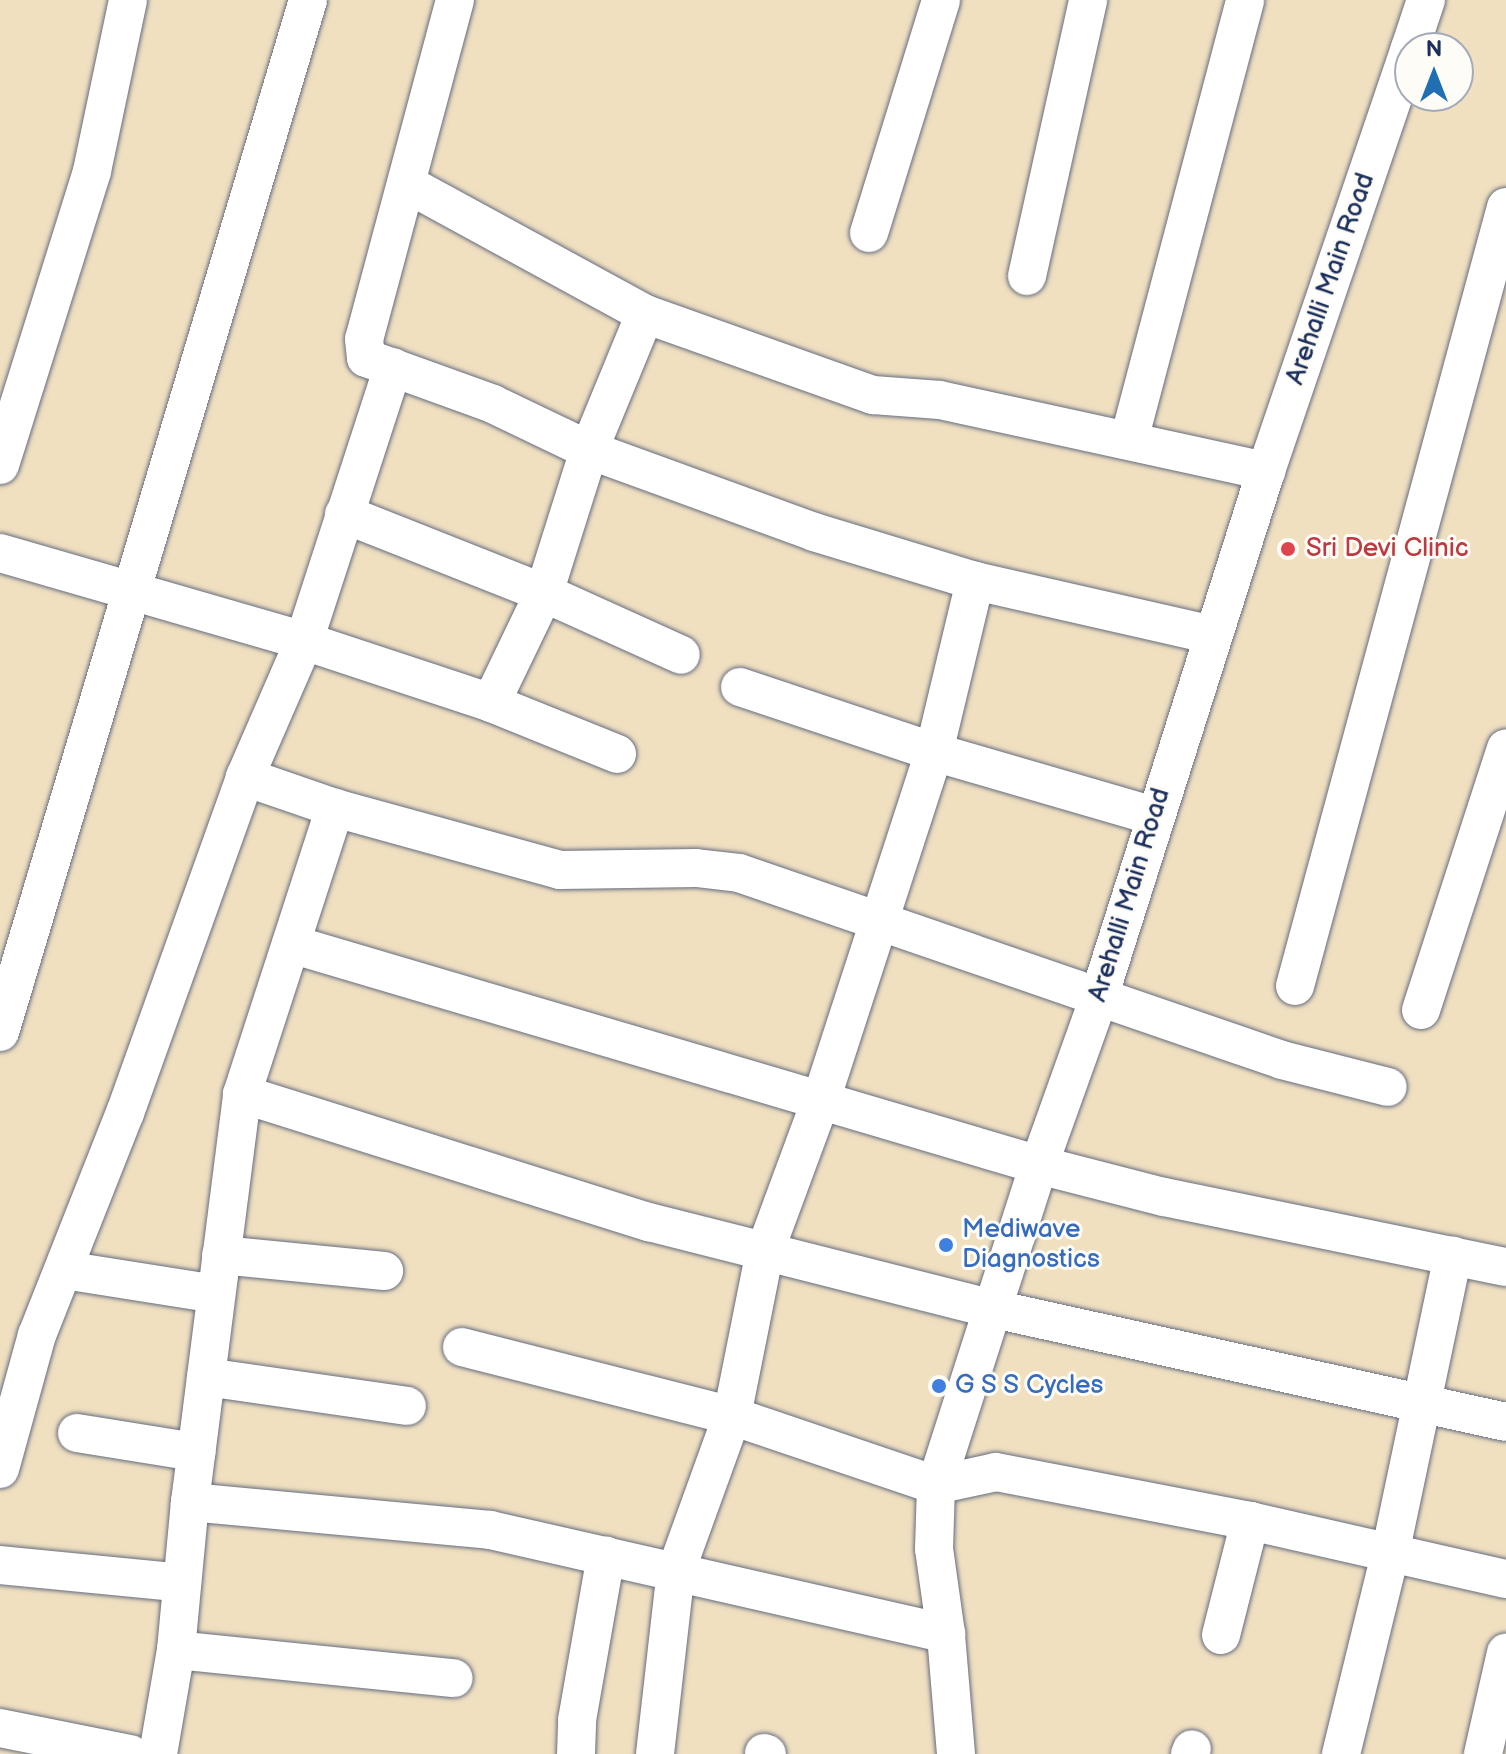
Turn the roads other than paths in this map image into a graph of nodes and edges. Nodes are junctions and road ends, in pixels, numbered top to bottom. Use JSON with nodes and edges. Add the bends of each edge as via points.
{"nodes":[{"id":1,"x":128,"y":0,"type":"edge"},
{"id":2,"x":308,"y":0,"type":"edge"},
{"id":3,"x":455,"y":0,"type":"edge"},
{"id":4,"x":941,"y":0,"type":"edge"},
{"id":5,"x":1088,"y":0,"type":"edge"},
{"id":6,"x":1245,"y":0,"type":"edge"},
{"id":7,"x":1426,"y":0,"type":"edge"},
{"id":8,"x":1415,"y":32,"type":"edge"},
{"id":9,"x":1394,"y":95,"type":"edge"},
{"id":10,"x":407,"y":184,"type":"junction"},
{"id":11,"x":1506,"y":207,"type":"edge"},
{"id":12,"x":869,"y":233,"type":"dead end"},
{"id":13,"x":1027,"y":276,"type":"dead end"},
{"id":14,"x":645,"y":314,"type":"junction"},
{"id":15,"x":393,"y":367,"type":"junction"},
{"id":16,"x":1129,"y":440,"type":"junction"},
{"id":17,"x":589,"y":450,"type":"junction"},
{"id":18,"x":0,"y":465,"type":"edge"},
{"id":19,"x":1266,"y":471,"type":"junction"},
{"id":20,"x":344,"y":514,"type":"junction"},
{"id":21,"x":0,"y":553,"type":"edge"},
{"id":22,"x":975,"y":581,"type":"junction"},
{"id":23,"x":133,"y":592,"type":"junction"},
{"id":24,"x":544,"y":593,"type":"junction"},
{"id":25,"x":1213,"y":635,"type":"junction"},
{"id":26,"x":304,"y":641,"type":"junction"},
{"id":27,"x":681,"y":655,"type":"dead end"},
{"id":28,"x":740,"y":687,"type":"dead end"},
{"id":29,"x":491,"y":703,"type":"junction"},
{"id":30,"x":1506,"y":748,"type":"edge"},
{"id":31,"x":934,"y":752,"type":"junction"},
{"id":32,"x":617,"y":754,"type":"dead end"},
{"id":33,"x":245,"y":777,"type":"junction"},
{"id":34,"x":335,"y":808,"type":"junction"},
{"id":35,"x":1154,"y":816,"type":"junction"},
{"id":36,"x":880,"y":919,"type":"junction"},
{"id":37,"x":291,"y":944,"type":"junction"},
{"id":38,"x":1295,"y":986,"type":"dead end"},
{"id":39,"x":1099,"y":997,"type":"junction"},
{"id":40,"x":1421,"y":1010,"type":"dead end"},
{"id":41,"x":0,"y":1032,"type":"edge"},
{"id":42,"x":1388,"y":1087,"type":"dead end"},
{"id":43,"x":242,"y":1094,"type":"junction"},
{"id":44,"x":821,"y":1100,"type":"junction"},
{"id":45,"x":1039,"y":1165,"type":"junction"},
{"id":46,"x":765,"y":1251,"type":"junction"},
{"id":47,"x":221,"y":1255,"type":"junction"},
{"id":48,"x":1453,"y":1256,"type":"junction"},
{"id":49,"x":1506,"y":1267,"type":"edge"},
{"id":50,"x":64,"y":1270,"type":"junction"},
{"id":51,"x":384,"y":1271,"type":"dead end"},
{"id":52,"x":216,"y":1294,"type":"junction"},
{"id":53,"x":994,"y":1309,"type":"junction"},
{"id":54,"x":462,"y":1347,"type":"dead end"},
{"id":55,"x":206,"y":1377,"type":"junction"},
{"id":56,"x":1423,"y":1403,"type":"junction"},
{"id":57,"x":407,"y":1406,"type":"dead end"},
{"id":58,"x":732,"y":1416,"type":"junction"},
{"id":59,"x":1506,"y":1422,"type":"edge"},
{"id":60,"x":77,"y":1433,"type":"dead end"},
{"id":61,"x":196,"y":1452,"type":"junction"},
{"id":62,"x":0,"y":1469,"type":"edge"},
{"id":63,"x":936,"y":1485,"type":"junction"},
{"id":64,"x":190,"y":1502,"type":"junction"},
{"id":65,"x":1250,"y":1521,"type":"junction"},
{"id":66,"x":1390,"y":1554,"type":"junction"},
{"id":67,"x":606,"y":1556,"type":"junction"},
{"id":68,"x":0,"y":1565,"type":"edge"},
{"id":69,"x":676,"y":1571,"type":"junction"},
{"id":70,"x":1506,"y":1579,"type":"edge"},
{"id":71,"x":182,"y":1583,"type":"junction"},
{"id":72,"x":946,"y":1634,"type":"junction"},
{"id":73,"x":1221,"y":1635,"type":"dead end"},
{"id":74,"x":176,"y":1650,"type":"junction"},
{"id":75,"x":1506,"y":1653,"type":"edge"},
{"id":76,"x":454,"y":1678,"type":"dead end"},
{"id":77,"x":0,"y":1728,"type":"edge"},
{"id":78,"x":130,"y":1754,"type":"edge"},
{"id":79,"x":158,"y":1754,"type":"edge"},
{"id":80,"x":576,"y":1754,"type":"edge"},
{"id":81,"x":655,"y":1754,"type":"edge"},
{"id":82,"x":956,"y":1754,"type":"edge"},
{"id":83,"x":1341,"y":1754,"type":"edge"},
{"id":84,"x":1483,"y":1754,"type":"edge"}],
"edges":[{"from":1,"to":18,"type":"street","via":[[92,171]]},
{"from":2,"to":23,"type":"street"},
{"from":3,"to":10,"type":"street"},
{"from":4,"to":12,"type":"street"},
{"from":5,"to":13,"type":"street"},
{"from":6,"to":16,"type":"street"},
{"from":7,"to":8,"type":"street","name":"Arehalli Main Road"},
{"from":9,"to":19,"type":"street","name":"Arehalli Main Road"},
{"from":10,"to":14,"type":"street"},
{"from":10,"to":15,"type":"street","via":[[364,339],[366,358]]},
{"from":11,"to":38,"type":"street"},
{"from":14,"to":16,"type":"street","via":[[873,395],[940,400]]},
{"from":14,"to":17,"type":"street"},
{"from":15,"to":17,"type":"street","via":[[493,404]]},
{"from":15,"to":20,"type":"street"},
{"from":16,"to":19,"type":"street"},
{"from":17,"to":22,"type":"street","via":[[814,532]]},
{"from":17,"to":24,"type":"street"},
{"from":19,"to":25,"type":"street","name":"Arehalli Main Road"},
{"from":20,"to":24,"type":"street"},
{"from":20,"to":26,"type":"street"},
{"from":21,"to":23,"type":"street"},
{"from":22,"to":25,"type":"street"},
{"from":22,"to":31,"type":"street"},
{"from":23,"to":26,"type":"street"},
{"from":23,"to":41,"type":"street"},
{"from":24,"to":27,"type":"street"},
{"from":24,"to":29,"type":"street"},
{"from":25,"to":35,"type":"street","name":"Arehalli Main Road"},
{"from":26,"to":29,"type":"street"},
{"from":26,"to":33,"type":"street"},
{"from":28,"to":31,"type":"street"},
{"from":29,"to":32,"type":"street"},
{"from":30,"to":40,"type":"street"},
{"from":31,"to":35,"type":"street"},
{"from":31,"to":36,"type":"street"},
{"from":33,"to":34,"type":"street"},
{"from":33,"to":50,"type":"street"},
{"from":34,"to":36,"type":"street","via":[[560,870],[696,868],[739,873]]},
{"from":34,"to":37,"type":"street"},
{"from":35,"to":39,"type":"street","name":"Arehalli Main Road"},
{"from":36,"to":39,"type":"street"},
{"from":36,"to":44,"type":"street"},
{"from":37,"to":43,"type":"street"},
{"from":37,"to":44,"type":"street"},
{"from":39,"to":42,"type":"street","via":[[1282,1060]]},
{"from":39,"to":45,"type":"street","name":"Arehalli Main Road"},
{"from":43,"to":46,"type":"street","via":[[649,1222]]},
{"from":43,"to":47,"type":"street"},
{"from":44,"to":45,"type":"street"},
{"from":44,"to":46,"type":"street"},
{"from":45,"to":48,"type":"street","via":[[1164,1197]]},
{"from":45,"to":53,"type":"street","name":"Arehalli Main Road"},
{"from":46,"to":53,"type":"street"},
{"from":46,"to":58,"type":"street"},
{"from":47,"to":51,"type":"street"},
{"from":47,"to":52,"type":"street"},
{"from":48,"to":49,"type":"street"},
{"from":48,"to":56,"type":"street"},
{"from":50,"to":52,"type":"street"},
{"from":50,"to":62,"type":"street","via":[[37,1335]]},
{"from":52,"to":55,"type":"street"},
{"from":53,"to":56,"type":"street"},
{"from":53,"to":63,"type":"street","name":"Arehalli Main Road"},
{"from":54,"to":58,"type":"street"},
{"from":55,"to":57,"type":"street"},
{"from":55,"to":61,"type":"street"},
{"from":56,"to":59,"type":"street"},
{"from":56,"to":66,"type":"street"},
{"from":58,"to":63,"type":"street"},
{"from":58,"to":69,"type":"street"},
{"from":60,"to":61,"type":"street"},
{"from":61,"to":64,"type":"street"},
{"from":63,"to":65,"type":"street","via":[[996,1472]]},
{"from":63,"to":72,"type":"street","name":"Arehalli Main Road","via":[[934,1549]]},
{"from":64,"to":67,"type":"street","via":[[490,1530]]},
{"from":64,"to":71,"type":"street"},
{"from":65,"to":66,"type":"street"},
{"from":65,"to":73,"type":"street"},
{"from":66,"to":70,"type":"street"},
{"from":66,"to":83,"type":"street"},
{"from":67,"to":69,"type":"street"},
{"from":67,"to":80,"type":"street","via":[[577,1720]]},
{"from":68,"to":71,"type":"street"},
{"from":69,"to":72,"type":"street"},
{"from":69,"to":81,"type":"street"},
{"from":71,"to":74,"type":"street"},
{"from":72,"to":82,"type":"street","name":"Arehalli Main Road"},
{"from":74,"to":76,"type":"street"},
{"from":74,"to":79,"type":"street"},
{"from":75,"to":84,"type":"street"},
{"from":77,"to":78,"type":"street"}]}
